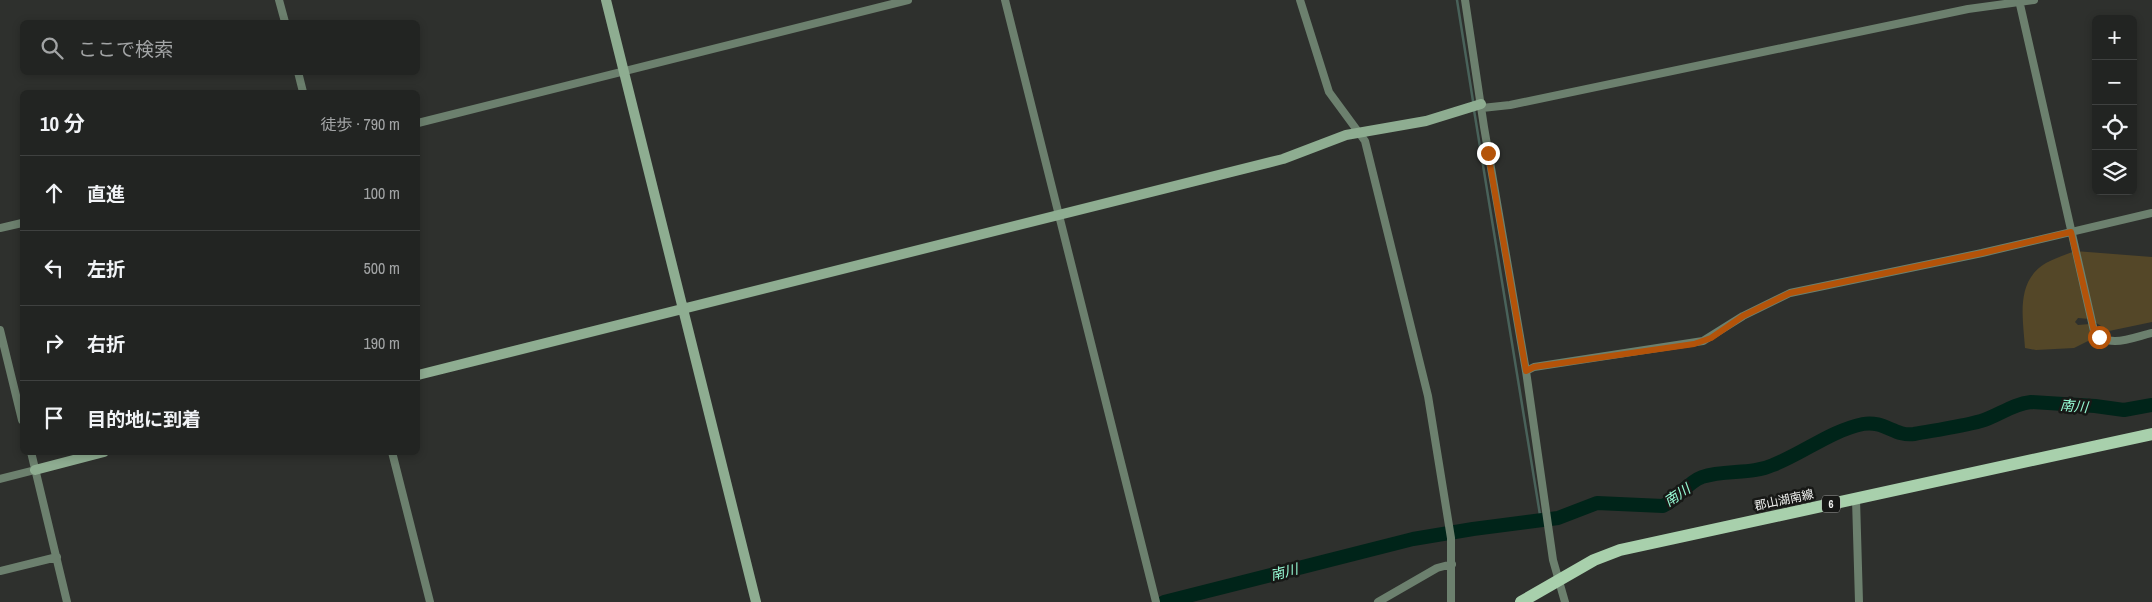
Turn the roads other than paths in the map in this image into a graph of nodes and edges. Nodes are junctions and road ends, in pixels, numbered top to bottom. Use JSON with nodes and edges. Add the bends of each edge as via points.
{"nodes":[{"id":1,"x":279,"y":0,"type":"edge"},
{"id":2,"x":606,"y":0,"type":"edge"},
{"id":3,"x":908,"y":0,"type":"edge"},
{"id":4,"x":1005,"y":0,"type":"edge"},
{"id":5,"x":1300,"y":0,"type":"edge"},
{"id":6,"x":1465,"y":0,"type":"edge"},
{"id":7,"x":2034,"y":0,"type":"edge"},
{"id":8,"x":2019,"y":1,"type":"edge"},
{"id":9,"x":284,"y":20,"type":"edge"},
{"id":10,"x":624,"y":72,"type":"junction"},
{"id":11,"x":299,"y":75,"type":"edge"},
{"id":12,"x":302,"y":90,"type":"edge"},
{"id":13,"x":1481,"y":106,"type":"junction"},
{"id":14,"x":420,"y":123,"type":"edge"},
{"id":15,"x":1360,"y":134,"type":"junction"},
{"id":16,"x":2152,"y":214,"type":"edge"},
{"id":17,"x":1059,"y":215,"type":"junction"},
{"id":18,"x":20,"y":223,"type":"edge"},
{"id":19,"x":0,"y":228,"type":"edge"},
{"id":20,"x":2071,"y":232,"type":"junction"},
{"id":21,"x":683,"y":309,"type":"junction"},
{"id":22,"x":0,"y":330,"type":"edge"},
{"id":23,"x":2152,"y":333,"type":"edge"},
{"id":24,"x":1526,"y":371,"type":"junction"},
{"id":25,"x":420,"y":375,"type":"edge"},
{"id":26,"x":20,"y":412,"type":"edge"},
{"id":27,"x":2152,"y":434,"type":"edge"},
{"id":28,"x":32,"y":455,"type":"edge"},
{"id":29,"x":92,"y":455,"type":"edge"},
{"id":30,"x":393,"y":455,"type":"edge"},
{"id":31,"x":35,"y":470,"type":"junction"},
{"id":32,"x":0,"y":479,"type":"edge"},
{"id":33,"x":1856,"y":499,"type":"junction"},
{"id":34,"x":57,"y":557,"type":"junction"},
{"id":35,"x":1452,"y":564,"type":"junction"},
{"id":36,"x":0,"y":571,"type":"edge"},
{"id":37,"x":1559,"y":579,"type":"junction"},
{"id":38,"x":1155,"y":600,"type":"edge"},
{"id":39,"x":67,"y":602,"type":"edge"},
{"id":40,"x":430,"y":602,"type":"edge"},
{"id":41,"x":756,"y":602,"type":"edge"},
{"id":42,"x":1378,"y":602,"type":"edge"},
{"id":43,"x":1451,"y":602,"type":"edge"},
{"id":44,"x":1521,"y":602,"type":"edge"},
{"id":45,"x":1565,"y":602,"type":"edge"},
{"id":46,"x":1859,"y":602,"type":"edge"}],
"edges":[{"from":1,"to":9,"type":"street"},
{"from":2,"to":10,"type":"street"},
{"from":3,"to":10,"type":"street"},
{"from":4,"to":17,"type":"street"},
{"from":5,"to":15,"type":"street","via":[[1329,92]]},
{"from":6,"to":13,"type":"street"},
{"from":7,"to":8,"type":"street"},
{"from":8,"to":13,"type":"street","via":[[1510,105]]},
{"from":8,"to":20,"type":"street"},
{"from":10,"to":14,"type":"street"},
{"from":10,"to":21,"type":"street"},
{"from":11,"to":12,"type":"street"},
{"from":13,"to":15,"type":"street"},
{"from":13,"to":24,"type":"street"},
{"from":15,"to":17,"type":"street","via":[[1336,139],[1283,159]]},
{"from":15,"to":35,"type":"street","via":[[1365,141],[1428,396],[1451,538]]},
{"from":16,"to":20,"type":"street"},
{"from":17,"to":21,"type":"street"},
{"from":17,"to":38,"type":"street"},
{"from":18,"to":19,"type":"street"},
{"from":20,"to":23,"type":"street","via":[[2096,334],[2111,342]]},
{"from":20,"to":24,"type":"street","via":[[1790,293],[1743,316],[1711,338],[1694,344],[1534,367]]},
{"from":21,"to":25,"type":"street"},
{"from":21,"to":41,"type":"street"},
{"from":22,"to":26,"type":"street"},
{"from":24,"to":37,"type":"street","via":[[1553,560]]},
{"from":27,"to":33,"type":"main road","name":"郡山湖南線","number":"6"},
{"from":28,"to":31,"type":"street"},
{"from":29,"to":31,"type":"street"},
{"from":30,"to":40,"type":"street"},
{"from":31,"to":32,"type":"street"},
{"from":31,"to":34,"type":"street"},
{"from":33,"to":37,"type":"main road","name":"郡山湖南線","number":"6","via":[[1620,550]]},
{"from":33,"to":46,"type":"street"},
{"from":34,"to":36,"type":"street"},
{"from":34,"to":39,"type":"street"},
{"from":35,"to":42,"type":"street","via":[[1437,568]]},
{"from":35,"to":43,"type":"street"},
{"from":37,"to":44,"type":"main road","name":"郡山湖南線","number":"6"},
{"from":37,"to":45,"type":"street"}]}
